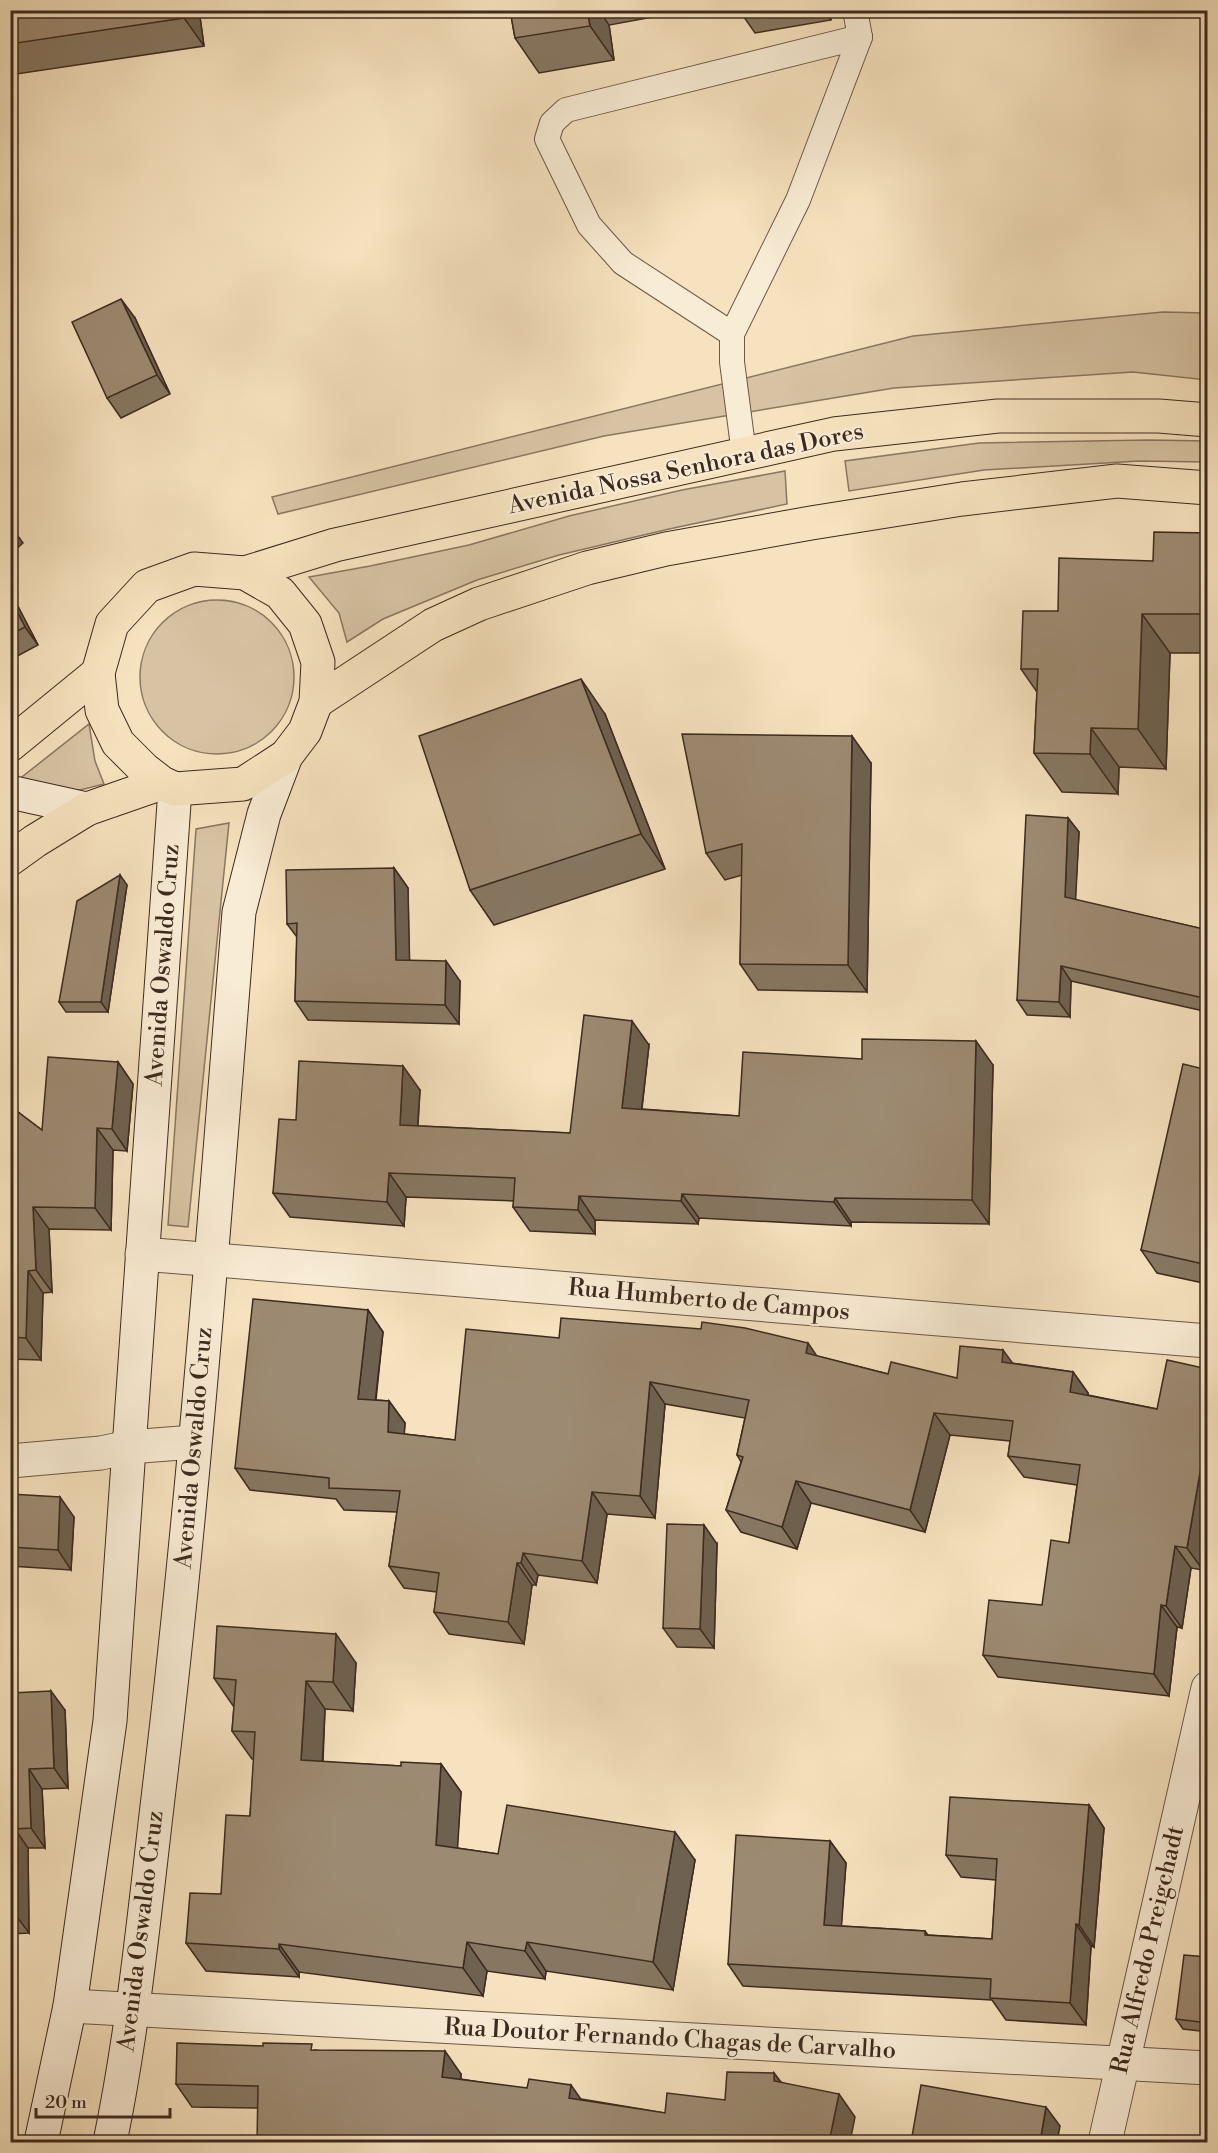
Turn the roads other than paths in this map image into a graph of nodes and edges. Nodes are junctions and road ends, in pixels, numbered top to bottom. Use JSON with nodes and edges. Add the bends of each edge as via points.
{"nodes":[{"id":1,"x":855,"y":10,"type":"edge"},
{"id":2,"x":860,"y":38,"type":"junction"},
{"id":3,"x":732,"y":334,"type":"junction"},
{"id":4,"x":1208,"y":420,"type":"edge"},
{"id":5,"x":744,"y":454,"type":"junction"},
{"id":6,"x":1208,"y":488,"type":"edge"},
{"id":7,"x":245,"y":573,"type":"junction"},
{"id":8,"x":98,"y":673,"type":"junction"},
{"id":9,"x":316,"y":702,"type":"junction"},
{"id":10,"x":10,"y":745,"type":"edge"},
{"id":11,"x":286,"y":756,"type":"junction"},
{"id":12,"x":169,"y":786,"type":"junction"},
{"id":13,"x":10,"y":792,"type":"edge"},
{"id":14,"x":87,"y":809,"type":"junction"},
{"id":15,"x":10,"y":859,"type":"edge"},
{"id":16,"x":142,"y":1254,"type":"junction"},
{"id":17,"x":210,"y":1260,"type":"junction"},
{"id":18,"x":1208,"y":1341,"type":"edge"},
{"id":19,"x":194,"y":1442,"type":"junction"},
{"id":20,"x":129,"y":1447,"type":"junction"},
{"id":21,"x":10,"y":1461,"type":"edge"},
{"id":22,"x":1208,"y":1688,"type":"edge"},
{"id":23,"x":70,"y":2006,"type":"junction"},
{"id":24,"x":133,"y":2010,"type":"junction"},
{"id":25,"x":1123,"y":2063,"type":"junction"},
{"id":26,"x":1208,"y":2068,"type":"edge"},
{"id":27,"x":41,"y":2142,"type":"edge"},
{"id":28,"x":110,"y":2142,"type":"edge"},
{"id":29,"x":1106,"y":2142,"type":"edge"}],
"edges":[{"from":1,"to":2,"type":"lane"},
{"from":2,"to":3,"type":"lane","via":[[798,200]]},
{"from":2,"to":3,"type":"lane","via":[[566,110],[552,123],[547,139],[589,225],[623,263]]},
{"from":3,"to":5,"type":"lane"},
{"from":4,"to":5,"type":"main road","name":"Avenida Nossa Senhora das Dores","via":[[1160,416],[998,416],[834,434]]},
{"from":5,"to":7,"type":"main road","name":"Avenida Nossa Senhora das Dores","via":[[335,545]]},
{"from":6,"to":9,"type":"main road","via":[[1117,481],[962,500],[666,549],[587,568],[480,604],[433,625]]},
{"from":7,"to":8,"type":"main road","via":[[194,569],[147,586],[112,624]]},
{"from":7,"to":9,"type":"main road","via":[[280,593],[305,624],[318,662]]},
{"from":8,"to":10,"type":"main road"},
{"from":8,"to":12,"type":"main road","via":[[102,710],[117,743]]},
{"from":9,"to":11,"type":"main road","via":[[305,731]]},
{"from":11,"to":12,"type":"main road","via":[[243,784]]},
{"from":11,"to":17,"type":"street","name":"Avenida Oswaldo Cruz","via":[[264,814],[239,912]]},
{"from":12,"to":14,"type":"main road"},
{"from":12,"to":16,"type":"street","name":"Avenida Oswaldo Cruz"},
{"from":13,"to":14,"type":"street"},
{"from":14,"to":15,"type":"main road"},
{"from":16,"to":17,"type":"street","name":"Rua Humberto de Campos"},
{"from":16,"to":20,"type":"street","name":"Avenida Oswaldo Cruz"},
{"from":17,"to":18,"type":"street","name":"Rua Humberto de Campos"},
{"from":17,"to":19,"type":"street","name":"Avenida Oswaldo Cruz"},
{"from":19,"to":20,"type":"street"},
{"from":19,"to":24,"type":"street","name":"Avenida Oswaldo Cruz","via":[[179,1623]]},
{"from":20,"to":21,"type":"street"},
{"from":20,"to":23,"type":"street","name":"Avenida Oswaldo Cruz","via":[[110,1721]]},
{"from":22,"to":25,"type":"street","name":"Rua Alfredo Preigchadt"},
{"from":23,"to":24,"type":"street","name":"Rua Doutor Fernando Chagas de Carvalho"},
{"from":23,"to":27,"type":"street","name":"Avenida Oswaldo Cruz"},
{"from":24,"to":25,"type":"street","name":"Rua Doutor Fernando Chagas de Carvalho"},
{"from":24,"to":28,"type":"street","name":"Avenida Oswaldo Cruz"},
{"from":25,"to":26,"type":"street","name":"Rua Doutor Fernando Chagas de Carvalho"},
{"from":25,"to":29,"type":"street","name":"Rua Alfredo Preigchadt"}]}
